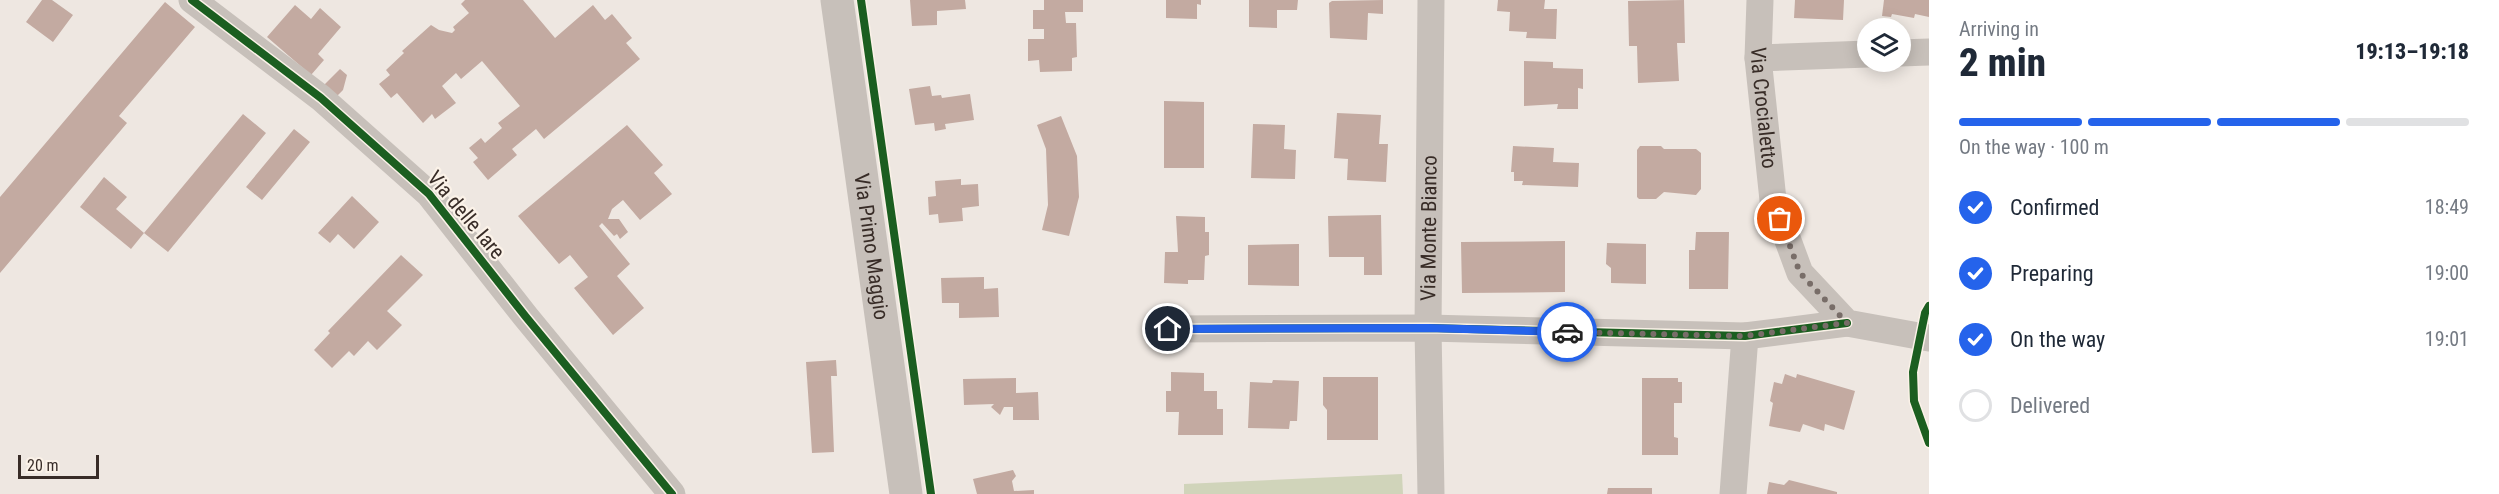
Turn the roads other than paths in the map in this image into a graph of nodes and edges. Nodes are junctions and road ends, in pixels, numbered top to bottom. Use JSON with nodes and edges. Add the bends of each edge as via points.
{"nodes":[{"id":1,"x":192,"y":0,"type":"edge"},
{"id":2,"x":837,"y":0,"type":"edge"},
{"id":3,"x":1431,"y":0,"type":"edge"},
{"id":4,"x":1760,"y":0,"type":"edge"},
{"id":5,"x":1929,"y":52,"type":"edge"},
{"id":6,"x":1911,"y":53,"type":"edge"},
{"id":7,"x":1857,"y":54,"type":"edge"},
{"id":8,"x":1758,"y":58,"type":"junction"},
{"id":9,"x":1847,"y":323,"type":"junction"},
{"id":10,"x":1428,"y":328,"type":"junction"},
{"id":11,"x":1168,"y":329,"type":"dead end"},
{"id":12,"x":1745,"y":336,"type":"junction"},
{"id":13,"x":1929,"y":338,"type":"edge"},
{"id":14,"x":672,"y":494,"type":"edge"},
{"id":15,"x":906,"y":494,"type":"edge"},
{"id":16,"x":1431,"y":494,"type":"edge"},
{"id":17,"x":1733,"y":494,"type":"edge"}],
"edges":[{"from":1,"to":14,"type":"street","name":"Via delle Iare","via":[[321,99],[429,194]]},
{"from":2,"to":15,"type":"street","name":"Via Primo Maggio"},
{"from":3,"to":10,"type":"street","name":"Via Monte Bianco"},
{"from":4,"to":8,"type":"street","name":"Via Crocialetto"},
{"from":5,"to":6,"type":"street"},
{"from":7,"to":8,"type":"street"},
{"from":8,"to":9,"type":"street","name":"Via Crocialetto","via":[[1773,200],[1800,273]]},
{"from":9,"to":12,"type":"street"},
{"from":9,"to":13,"type":"street"},
{"from":10,"to":11,"type":"street"},
{"from":10,"to":12,"type":"street"},
{"from":10,"to":16,"type":"street","name":"Via Monte Bianco"},
{"from":12,"to":17,"type":"street"}]}
